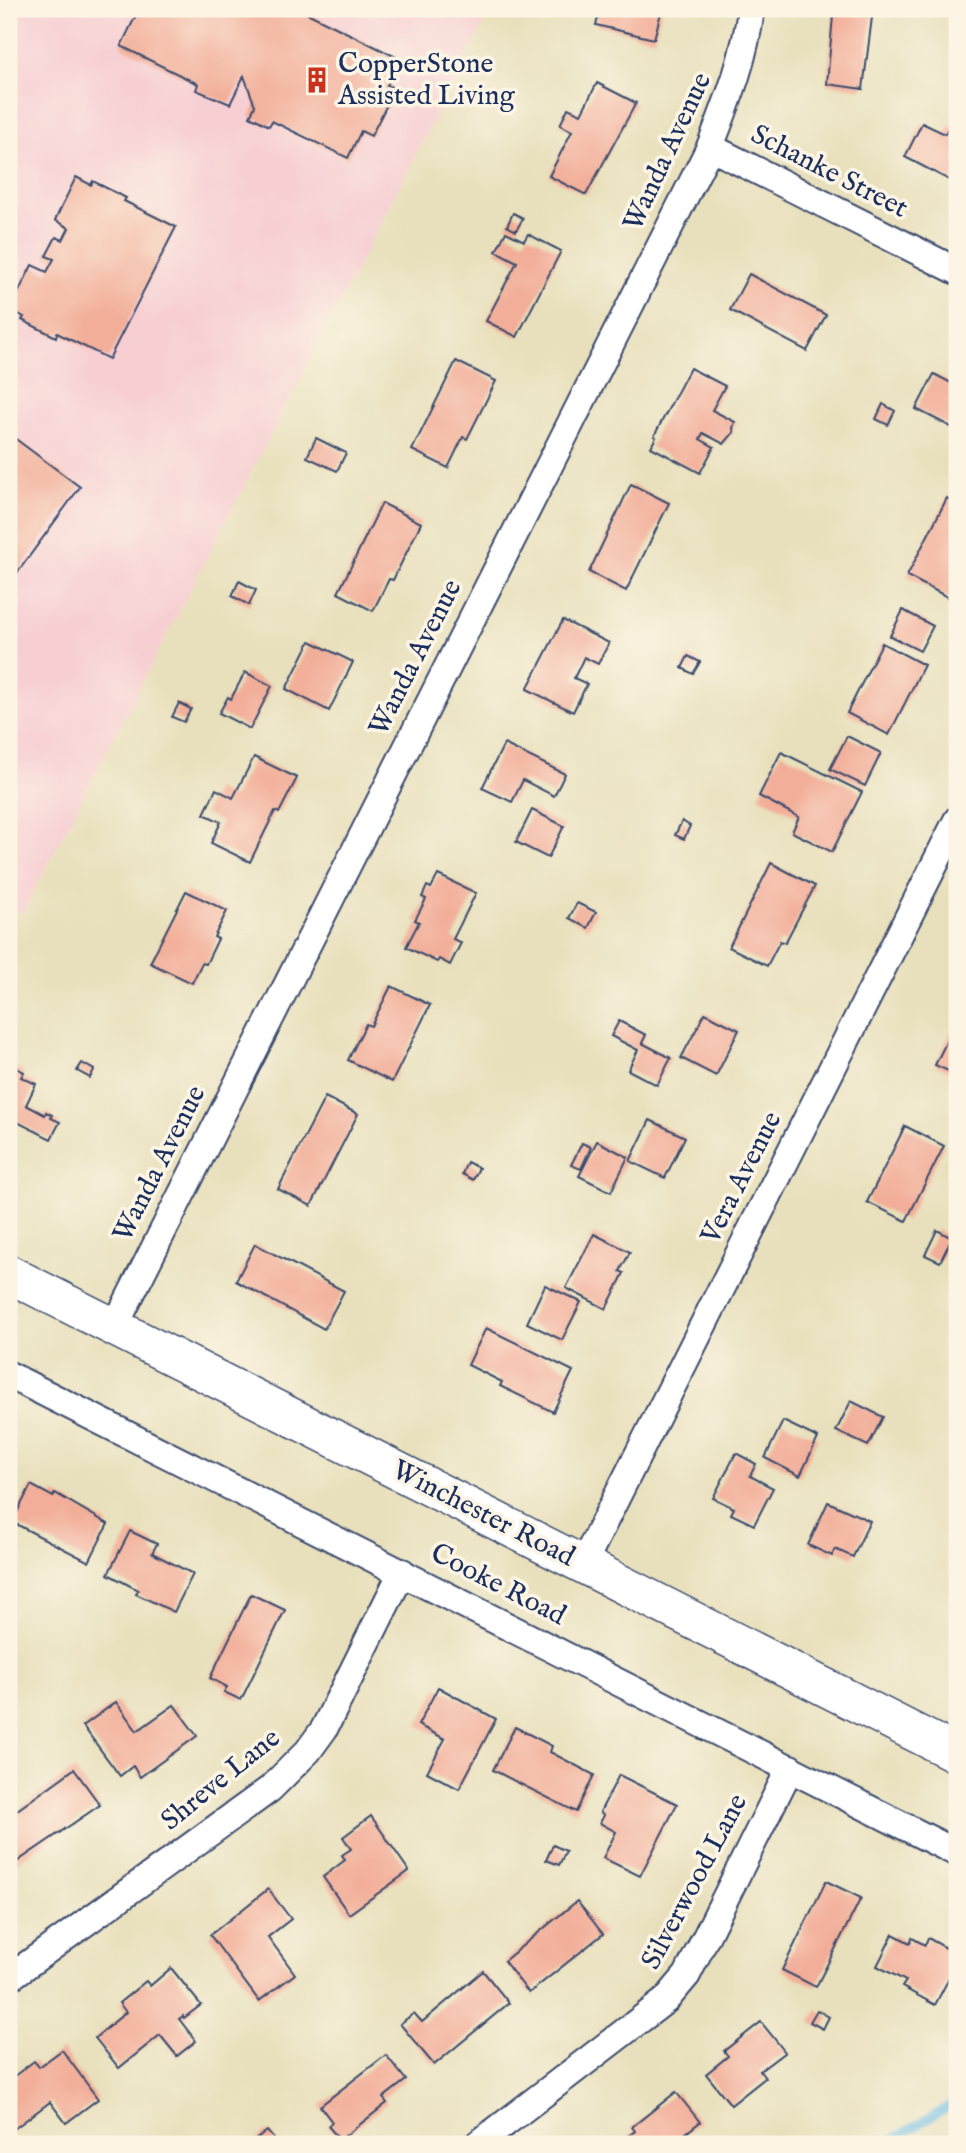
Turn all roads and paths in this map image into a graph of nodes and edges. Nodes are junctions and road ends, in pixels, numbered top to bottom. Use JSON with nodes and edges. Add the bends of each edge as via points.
{"nodes":[{"id":1,"x":751,"y":9,"type":"edge"},
{"id":2,"x":710,"y":147,"type":"junction"},
{"id":3,"x":957,"y":271,"type":"edge"},
{"id":4,"x":957,"y":820,"type":"edge"},
{"id":5,"x":9,"y":1274,"type":"edge"},
{"id":6,"x":114,"y":1328,"type":"junction"},
{"id":7,"x":9,"y":1375,"type":"edge"},
{"id":8,"x":583,"y":1564,"type":"junction"},
{"id":9,"x":402,"y":1572,"type":"junction"},
{"id":10,"x":957,"y":1754,"type":"edge"},
{"id":11,"x":790,"y":1768,"type":"junction"},
{"id":12,"x":957,"y":1853,"type":"edge"},
{"id":13,"x":9,"y":1978,"type":"edge"},
{"id":14,"x":478,"y":2144,"type":"edge"}],
"edges":[{"from":1,"to":2,"type":"street","name":"Wanda Avenue","via":[[739,71]]},
{"from":2,"to":3,"type":"street","name":"Schanke Street"},
{"from":2,"to":6,"type":"street","name":"Wanda Avenue"},
{"from":4,"to":8,"type":"street","name":"Vera Avenue"},
{"from":5,"to":6,"type":"main road","name":"Winchester Road"},
{"from":6,"to":8,"type":"main road","name":"Winchester Road"},
{"from":7,"to":9,"type":"street","name":"Cooke Road"},
{"from":8,"to":10,"type":"main road","name":"Winchester Road"},
{"from":9,"to":11,"type":"street","name":"Cooke Road"},
{"from":9,"to":13,"type":"street","name":"Shreve Lane","via":[[337,1705],[308,1751],[289,1771]]},
{"from":11,"to":12,"type":"street","name":"Cooke Road"},
{"from":11,"to":14,"type":"street","name":"Silverwood Lane","via":[[687,1975],[666,2000]]}]}
